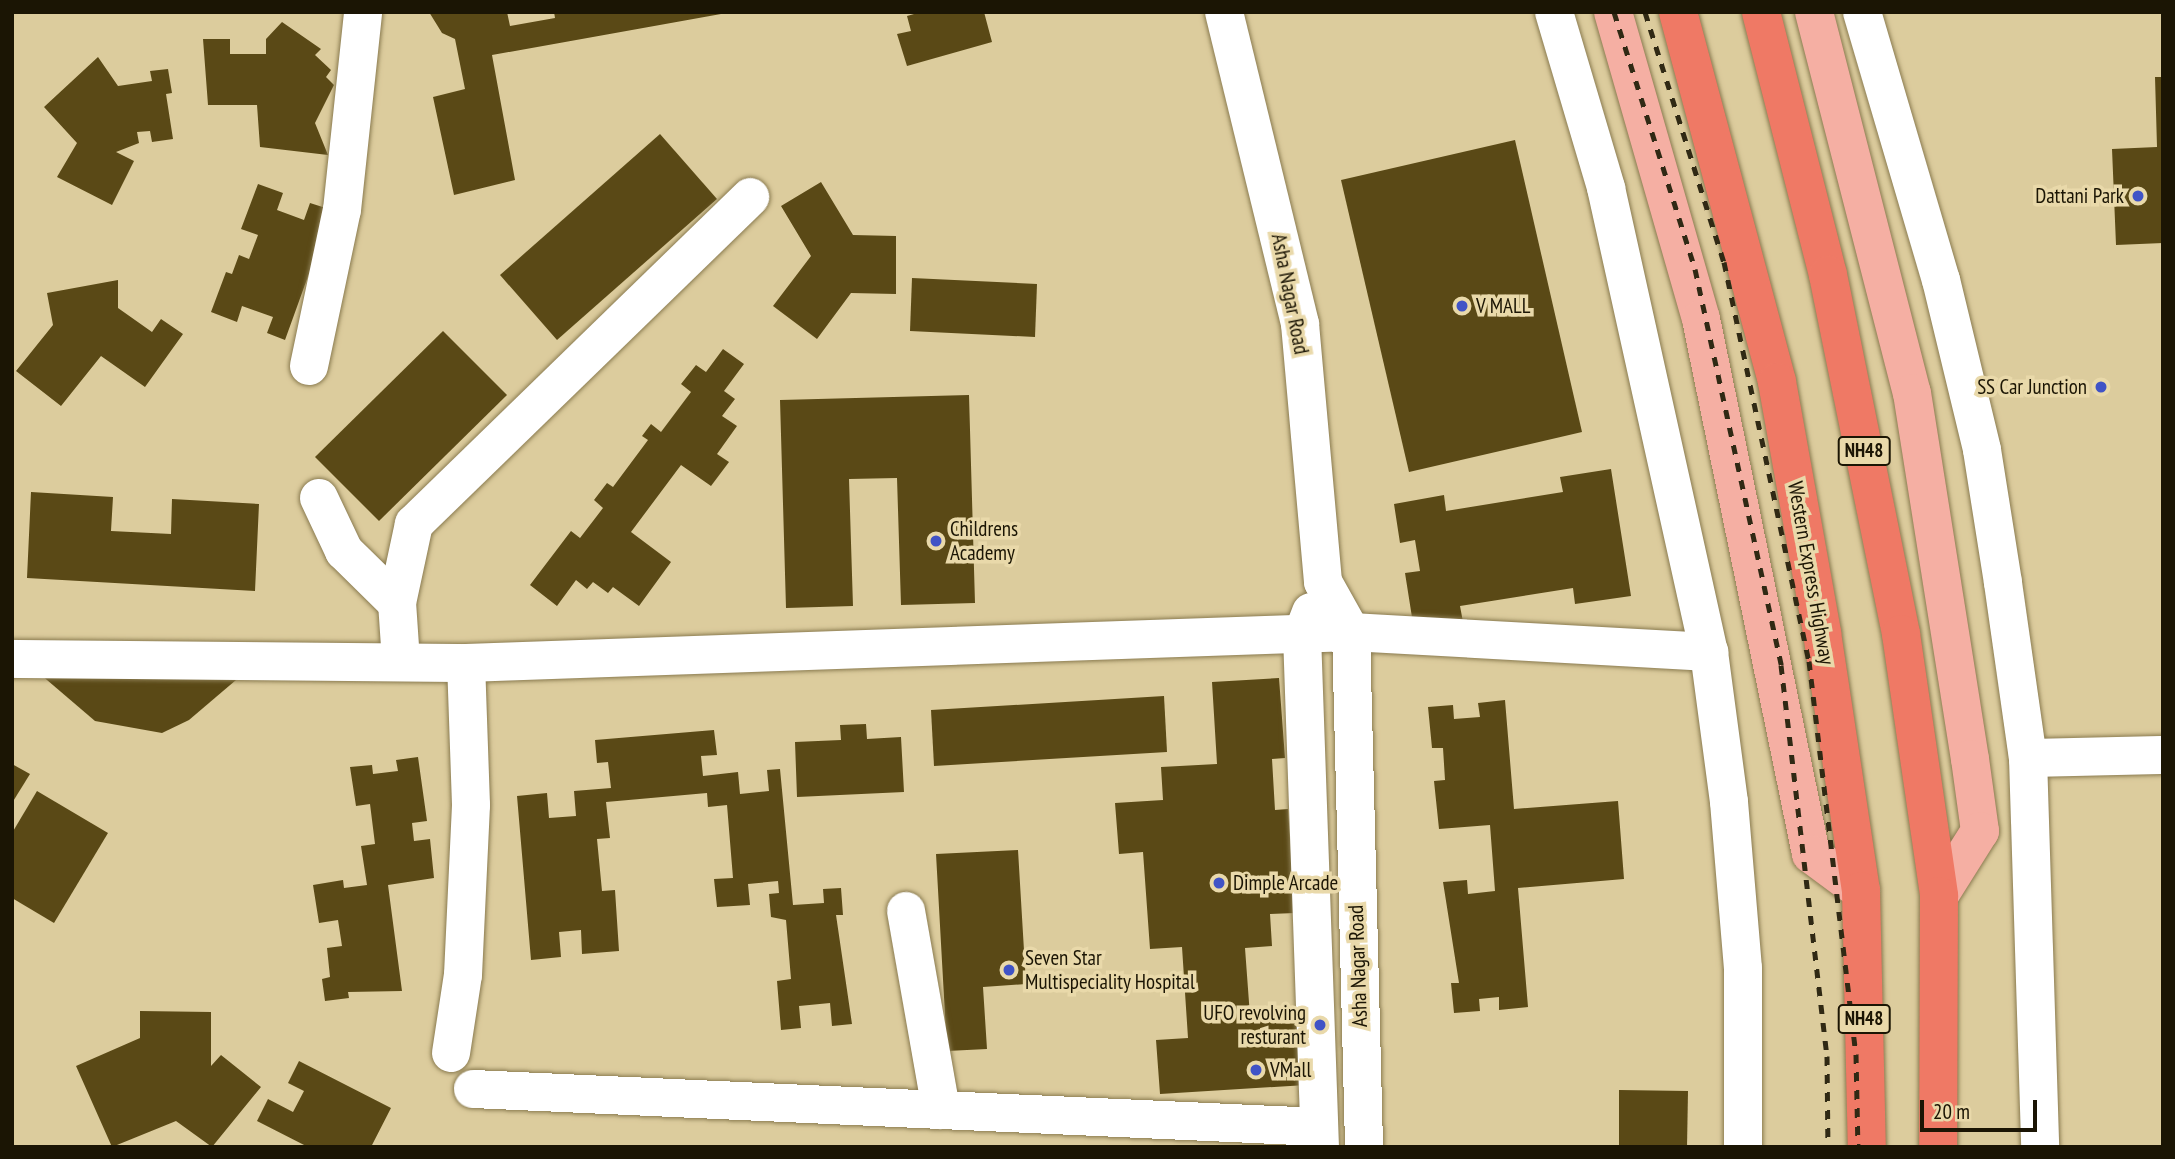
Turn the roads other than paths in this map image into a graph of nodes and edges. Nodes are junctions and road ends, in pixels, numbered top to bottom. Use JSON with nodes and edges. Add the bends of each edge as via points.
{"nodes":[{"id":1,"x":363,"y":12,"type":"edge"},
{"id":2,"x":1224,"y":12,"type":"edge"},
{"id":3,"x":1555,"y":12,"type":"edge"},
{"id":4,"x":1613,"y":12,"type":"edge"},
{"id":5,"x":1678,"y":12,"type":"edge"},
{"id":6,"x":1761,"y":12,"type":"edge"},
{"id":7,"x":1814,"y":12,"type":"edge"},
{"id":8,"x":1861,"y":12,"type":"edge"},
{"id":9,"x":750,"y":197,"type":"dead end"},
{"id":10,"x":309,"y":366,"type":"dead end"},
{"id":11,"x":318,"y":498,"type":"dead end"},
{"id":12,"x":1323,"y":582,"type":"junction"},
{"id":13,"x":397,"y":603,"type":"junction"},
{"id":14,"x":1351,"y":632,"type":"junction"},
{"id":15,"x":1302,"y":635,"type":"junction"},
{"id":16,"x":1709,"y":652,"type":"junction"},
{"id":17,"x":12,"y":659,"type":"edge"},
{"id":18,"x":401,"y":662,"type":"junction"},
{"id":19,"x":466,"y":663,"type":"junction"},
{"id":20,"x":2163,"y":755,"type":"edge"},
{"id":21,"x":2028,"y":758,"type":"junction"},
{"id":22,"x":1861,"y":891,"type":"junction"},
{"id":23,"x":1940,"y":896,"type":"junction"},
{"id":24,"x":905,"y":911,"type":"dead end"},
{"id":25,"x":450,"y":1054,"type":"dead end"},
{"id":26,"x":473,"y":1089,"type":"dead end"},
{"id":27,"x":941,"y":1110,"type":"junction"},
{"id":28,"x":1320,"y":1137,"type":"edge"},
{"id":29,"x":1364,"y":1147,"type":"edge"},
{"id":30,"x":1743,"y":1147,"type":"edge"},
{"id":31,"x":1867,"y":1147,"type":"edge"},
{"id":32,"x":1938,"y":1147,"type":"edge"},
{"id":33,"x":2040,"y":1147,"type":"edge"}],
"edges":[{"from":1,"to":10,"type":"street","via":[[342,210]]},
{"from":2,"to":12,"type":"street","name":"Asha Nagar Road","via":[[1300,324]]},
{"from":3,"to":16,"type":"street","via":[[1606,188]]},
{"from":4,"to":22,"type":"main road","via":[[1701,319],[1811,853]]},
{"from":5,"to":22,"type":"highway","name":"Western Express Highway","number":"NH48","via":[[1777,382],[1822,633]]},
{"from":6,"to":23,"type":"highway","number":"NH48","via":[[1828,275],[1895,604]]},
{"from":7,"to":23,"type":"main road","via":[[1912,393],[1970,760],[1980,831]]},
{"from":8,"to":21,"type":"street","via":[[1941,281],[1982,450]]},
{"from":9,"to":13,"type":"street","via":[[414,524]]},
{"from":11,"to":13,"type":"street","via":[[344,551]]},
{"from":12,"to":14,"type":"street","name":"Asha Nagar Road"},
{"from":12,"to":15,"type":"street","name":"Asha Nagar Road"},
{"from":13,"to":18,"type":"street"},
{"from":14,"to":15,"type":"street"},
{"from":14,"to":16,"type":"street"},
{"from":14,"to":29,"type":"street","name":"Asha Nagar Road"},
{"from":15,"to":19,"type":"street"},
{"from":15,"to":28,"type":"street","name":"Asha Nagar Road"},
{"from":16,"to":30,"type":"street","via":[[1729,802],[1743,968]]},
{"from":17,"to":18,"type":"street"},
{"from":18,"to":19,"type":"street"},
{"from":19,"to":25,"type":"street","via":[[471,806],[463,975]]},
{"from":20,"to":21,"type":"street"},
{"from":21,"to":33,"type":"street"},
{"from":22,"to":31,"type":"highway","name":"Western Express Highway","number":"NH48"},
{"from":23,"to":32,"type":"highway","number":"NH48"},
{"from":24,"to":27,"type":"street"},
{"from":26,"to":27,"type":"street"},
{"from":27,"to":28,"type":"street"}]}
